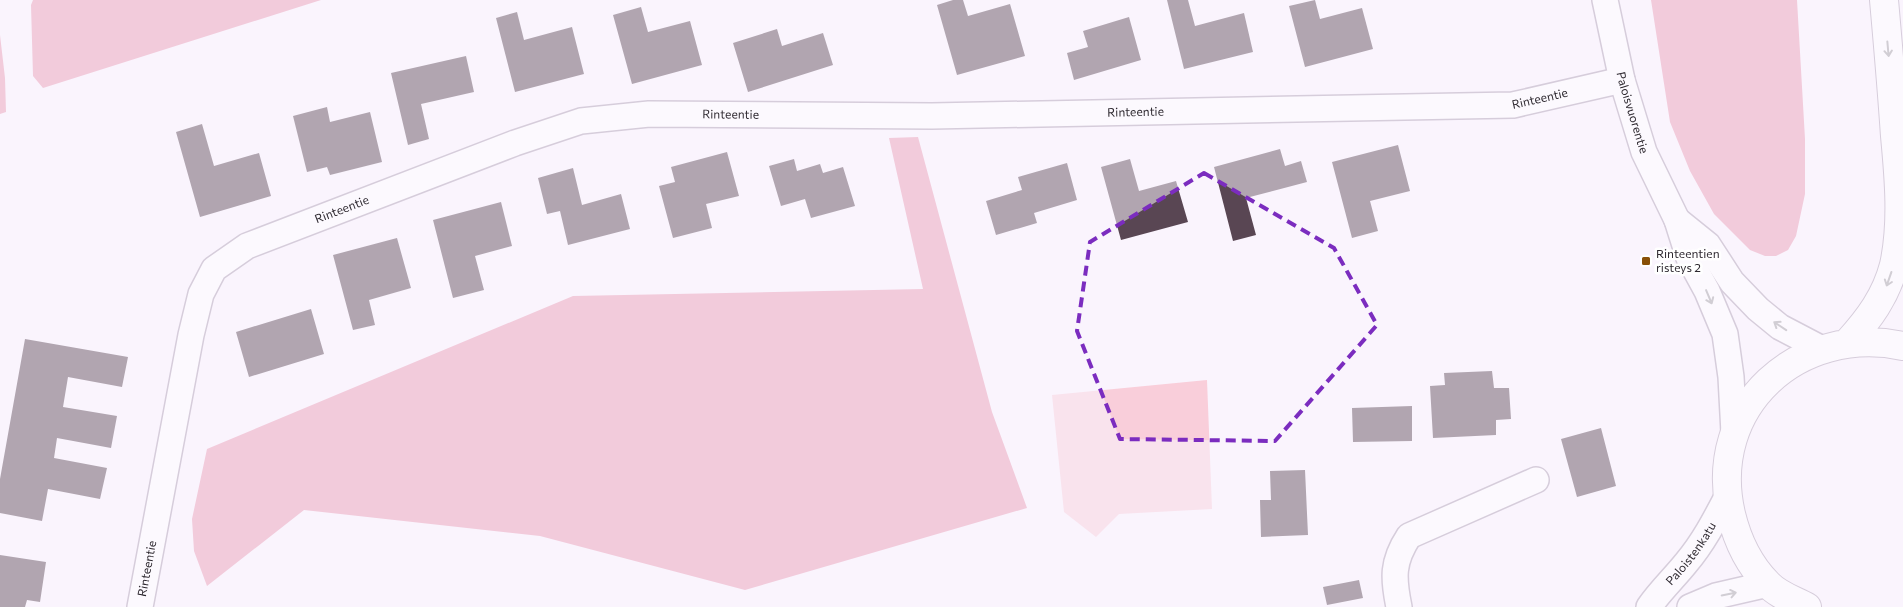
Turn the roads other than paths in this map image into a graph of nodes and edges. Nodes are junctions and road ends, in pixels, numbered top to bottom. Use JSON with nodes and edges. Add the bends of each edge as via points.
{"nodes":[{"id":1,"x":1605,"y":0,"type":"edge"},
{"id":2,"x":1884,"y":0,"type":"edge"},
{"id":3,"x":1622,"y":80,"type":"junction"},
{"id":4,"x":1677,"y":220,"type":"junction"},
{"id":5,"x":1848,"y":342,"type":"junction"},
{"id":6,"x":1903,"y":346,"type":"edge"},
{"id":7,"x":1822,"y":349,"type":"junction"},
{"id":8,"x":1734,"y":433,"type":"junction"},
{"id":9,"x":1536,"y":480,"type":"dead end"},
{"id":10,"x":1727,"y":497,"type":"junction"},
{"id":11,"x":1778,"y":595,"type":"edge"},
{"id":12,"x":140,"y":607,"type":"edge"},
{"id":13,"x":1399,"y":607,"type":"edge"},
{"id":14,"x":1649,"y":607,"type":"edge"},
{"id":15,"x":1690,"y":607,"type":"edge"},
{"id":16,"x":1807,"y":607,"type":"edge"}],
"edges":[{"from":1,"to":3,"type":"street","name":"Paloisvuorentie"},
{"from":2,"to":5,"type":"main road","one_way":true,"via":[[1900,225],[1894,264],[1885,290],[1874,312]]},
{"from":3,"to":4,"type":"street","name":"Paloisvuorentie","via":[[1644,152]]},
{"from":3,"to":12,"type":"street","name":"Rinteentie","via":[[1514,105],[932,116],[649,114],[582,121],[515,143],[247,246],[214,269],[201,294],[190,334]]},
{"from":7,"to":4,"type":"street","name":"Paloisvuorentie","one_way":true,"via":[[1780,327],[1758,309],[1732,282],[1708,245]]},
{"from":4,"to":8,"type":"street","name":"Paloisvuorentie","one_way":true,"via":[[1689,258],[1707,290],[1725,334]]},
{"from":5,"to":6,"type":"main road","via":[[1879,341]]},
{"from":5,"to":7,"type":"main road"},
{"from":7,"to":8,"type":"main road","via":[[1792,362],[1764,384],[1748,404]]},
{"from":8,"to":10,"type":"main road","via":[[1728,458]]},
{"from":9,"to":13,"type":"street","via":[[1409,536],[1398,553],[1394,584]]},
{"from":10,"to":11,"type":"main road","via":[[1736,533],[1748,557]]},
{"from":10,"to":14,"type":"street","name":"Paloistenkatu","via":[[1693,554]]},
{"from":15,"to":11,"type":"street","one_way":true,"via":[[1716,596]]},
{"from":11,"to":16,"type":"main road"}]}
